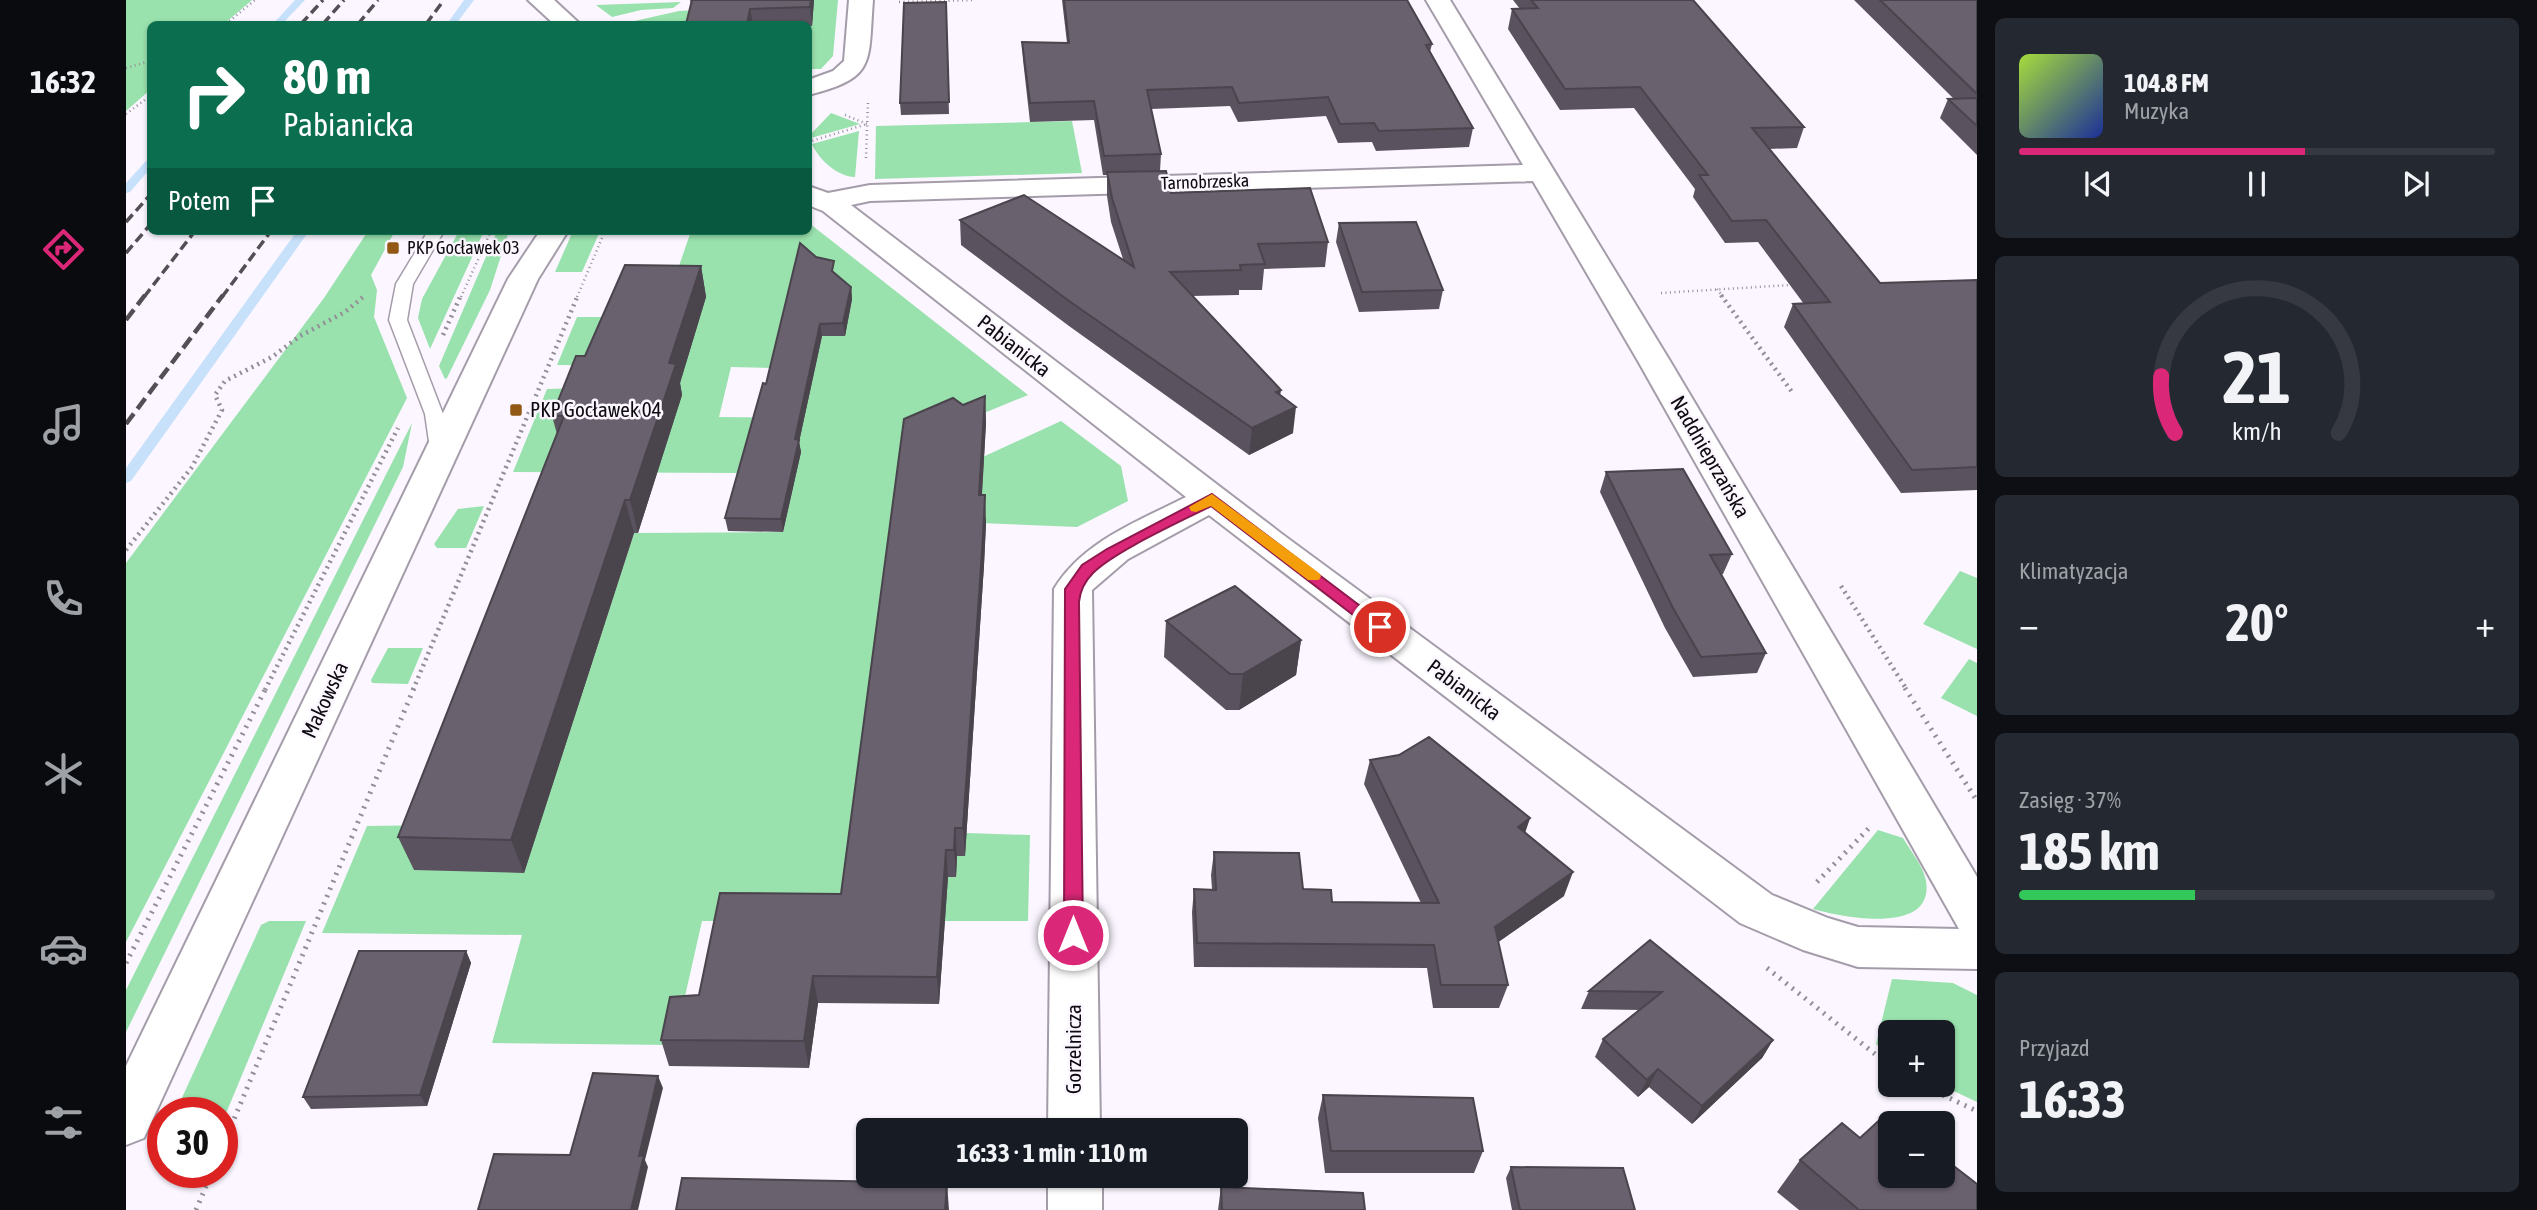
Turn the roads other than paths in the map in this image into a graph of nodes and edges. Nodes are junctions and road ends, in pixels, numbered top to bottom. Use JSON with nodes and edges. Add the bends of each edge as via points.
{"nodes":[{"id":1,"x":861,"y":0,"type":"edge"},
{"id":2,"x":1438,"y":0,"type":"edge"},
{"id":3,"x":544,"y":4,"type":"edge"},
{"id":4,"x":564,"y":21,"type":"edge"},
{"id":5,"x":812,"y":87,"type":"edge"},
{"id":6,"x":1541,"y":173,"type":"junction"},
{"id":7,"x":815,"y":188,"type":"edge"},
{"id":8,"x":434,"y":235,"type":"edge"},
{"id":9,"x":531,"y":235,"type":"edge"},
{"id":10,"x":551,"y":235,"type":"edge"},
{"id":11,"x":523,"y":279,"type":"junction"},
{"id":12,"x":440,"y":457,"type":"junction"},
{"id":13,"x":1212,"y":499,"type":"junction"},
{"id":14,"x":1977,"y":918,"type":"edge"},
{"id":15,"x":1977,"y":949,"type":"edge"},
{"id":16,"x":1074,"y":1118,"type":"edge"},
{"id":17,"x":126,"y":1121,"type":"edge"},
{"id":18,"x":1074,"y":1188,"type":"edge"},
{"id":19,"x":1075,"y":1210,"type":"edge"}],
"edges":[{"from":1,"to":5,"type":"street","via":[[853,69]]},
{"from":2,"to":6,"type":"street","name":"Naddnieprzańska"},
{"from":3,"to":4,"type":"street"},
{"from":6,"to":7,"type":"street","name":"Tarnobrzeska","via":[[870,192]]},
{"from":6,"to":14,"type":"street","name":"Naddnieprzańska"},
{"from":7,"to":13,"type":"street","name":"Pabianicka"},
{"from":8,"to":12,"type":"lane","via":[[397,306],[398,320],[434,414]]},
{"from":9,"to":11,"type":"street","name":"Makowska"},
{"from":10,"to":11,"type":"street","name":"Makowska"},
{"from":11,"to":12,"type":"street","name":"Makowska"},
{"from":12,"to":17,"type":"street","name":"Makowska"},
{"from":13,"to":15,"type":"street","name":"Pabianicka","via":[[1756,909],[1858,947]]},
{"from":13,"to":16,"type":"street","name":"Gorzelnicza","via":[[1098,562],[1073,589]]},
{"from":18,"to":19,"type":"street"}]}
